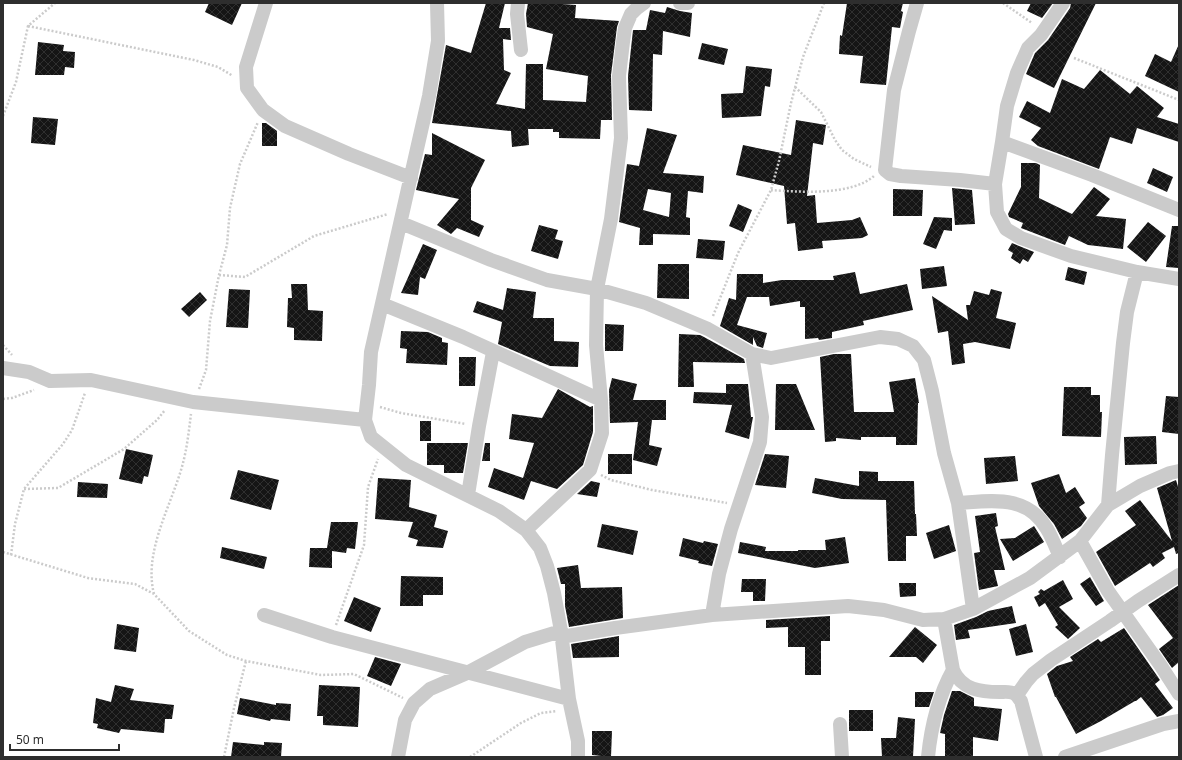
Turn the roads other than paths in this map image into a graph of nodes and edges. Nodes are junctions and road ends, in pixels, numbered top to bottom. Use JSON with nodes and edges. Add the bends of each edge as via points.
{"nodes":[{"id":1,"x":266,"y":3,"type":"edge"},
{"id":2,"x":437,"y":3,"type":"edge"},
{"id":3,"x":518,"y":3,"type":"edge"},
{"id":4,"x":644,"y":3,"type":"edge"},
{"id":5,"x":680,"y":3,"type":"edge"},
{"id":6,"x":688,"y":3,"type":"edge"},
{"id":7,"x":918,"y":3,"type":"edge"},
{"id":8,"x":1063,"y":3,"type":"edge"},
{"id":9,"x":521,"y":50,"type":"dead end"},
{"id":10,"x":1002,"y":142,"type":"junction"},
{"id":11,"x":411,"y":178,"type":"junction"},
{"id":12,"x":995,"y":184,"type":"junction"},
{"id":13,"x":1179,"y":210,"type":"edge"},
{"id":14,"x":403,"y":216,"type":"junction"},
{"id":15,"x":1137,"y":272,"type":"junction"},
{"id":16,"x":1179,"y":279,"type":"edge"},
{"id":17,"x":597,"y":289,"type":"junction"},
{"id":18,"x":382,"y":304,"type":"junction"},
{"id":19,"x":493,"y":352,"type":"junction"},
{"id":20,"x":752,"y":354,"type":"junction"},
{"id":21,"x":3,"y":368,"type":"edge"},
{"id":22,"x":602,"y":400,"type":"junction"},
{"id":23,"x":365,"y":420,"type":"junction"},
{"id":24,"x":1179,"y":471,"type":"edge"},
{"id":25,"x":468,"y":495,"type":"junction"},
{"id":26,"x":958,"y":503,"type":"junction"},
{"id":27,"x":1108,"y":505,"type":"junction"},
{"id":28,"x":526,"y":530,"type":"junction"},
{"id":29,"x":1080,"y":541,"type":"junction"},
{"id":30,"x":1060,"y":557,"type":"junction"},
{"id":31,"x":1179,"y":575,"type":"edge"},
{"id":32,"x":973,"y":608,"type":"junction"},
{"id":33,"x":1122,"y":611,"type":"junction"},
{"id":34,"x":264,"y":615,"type":"dead end"},
{"id":35,"x":712,"y":615,"type":"junction"},
{"id":36,"x":944,"y":619,"type":"junction"},
{"id":37,"x":561,"y":634,"type":"junction"},
{"id":38,"x":952,"y":670,"type":"junction"},
{"id":39,"x":466,"y":673,"type":"junction"},
{"id":40,"x":1179,"y":694,"type":"edge"},
{"id":41,"x":1017,"y":695,"type":"junction"},
{"id":42,"x":570,"y":704,"type":"junction"},
{"id":43,"x":1179,"y":721,"type":"edge"},
{"id":44,"x":840,"y":724,"type":"dead end"},
{"id":45,"x":398,"y":757,"type":"edge"},
{"id":46,"x":578,"y":757,"type":"edge"},
{"id":47,"x":842,"y":757,"type":"edge"},
{"id":48,"x":928,"y":757,"type":"edge"},
{"id":49,"x":1036,"y":757,"type":"edge"},
{"id":50,"x":1065,"y":757,"type":"edge"}],
"edges":[{"from":1,"to":11,"type":"street","via":[[246,67],[247,88],[263,110],[285,126]]},
{"from":2,"to":11,"type":"street","via":[[438,41],[430,96]]},
{"from":3,"to":9,"type":"street"},
{"from":4,"to":17,"type":"street","via":[[632,14],[622,42],[619,76],[621,138],[611,219]]},
{"from":5,"to":6,"type":"street"},
{"from":7,"to":12,"type":"street","via":[[894,90],[882,171],[901,176]]},
{"from":8,"to":10,"type":"street","via":[[1028,48],[1007,106]]},
{"from":10,"to":12,"type":"street"},
{"from":10,"to":13,"type":"street"},
{"from":11,"to":14,"type":"street"},
{"from":12,"to":15,"type":"street","via":[[996,212],[1006,229],[1021,238],[1071,256]]},
{"from":14,"to":17,"type":"street","via":[[491,260],[547,280]]},
{"from":14,"to":18,"type":"street"},
{"from":15,"to":16,"type":"street"},
{"from":15,"to":27,"type":"street","via":[[1127,312],[1123,343]]},
{"from":17,"to":20,"type":"street","via":[[646,303],[708,329]]},
{"from":17,"to":22,"type":"street","via":[[596,345]]},
{"from":18,"to":19,"type":"street"},
{"from":18,"to":23,"type":"street","via":[[371,352]]},
{"from":19,"to":22,"type":"street"},
{"from":19,"to":25,"type":"street"},
{"from":20,"to":26,"type":"street","via":[[771,358],[880,337],[898,339],[913,346],[924,360],[944,453]]},
{"from":20,"to":35,"type":"street","via":[[762,416],[760,442],[719,574]]},
{"from":21,"to":23,"type":"street","via":[[29,372],[50,381],[91,380],[193,402]]},
{"from":22,"to":28,"type":"street","via":[[602,433],[590,470]]},
{"from":23,"to":25,"type":"street","via":[[371,437],[406,465]]},
{"from":24,"to":27,"type":"street","via":[[1140,486]]},
{"from":25,"to":28,"type":"street","via":[[499,511]]},
{"from":26,"to":30,"type":"street","via":[[1018,503],[1035,514],[1047,528]]},
{"from":26,"to":32,"type":"street"},
{"from":27,"to":29,"type":"street"},
{"from":28,"to":37,"type":"street","via":[[540,548],[547,566]]},
{"from":29,"to":30,"type":"street"},
{"from":29,"to":33,"type":"street"},
{"from":30,"to":32,"type":"street","via":[[1030,578]]},
{"from":31,"to":33,"type":"street"},
{"from":32,"to":36,"type":"street"},
{"from":33,"to":40,"type":"street"},
{"from":33,"to":41,"type":"street","via":[[1033,674]]},
{"from":34,"to":39,"type":"street","via":[[332,637]]},
{"from":35,"to":36,"type":"street","via":[[848,606],[884,610],[922,620]]},
{"from":35,"to":37,"type":"street"},
{"from":36,"to":38,"type":"street"},
{"from":37,"to":39,"type":"street","via":[[525,642]]},
{"from":37,"to":42,"type":"street"},
{"from":38,"to":41,"type":"street","via":[[959,680],[973,690],[1011,692]]},
{"from":38,"to":48,"type":"street","via":[[940,697]]},
{"from":39,"to":42,"type":"street"},
{"from":39,"to":45,"type":"street","via":[[430,689],[414,703],[405,720]]},
{"from":41,"to":49,"type":"street"},
{"from":42,"to":46,"type":"street","via":[[578,741]]},
{"from":43,"to":50,"type":"street"},
{"from":44,"to":47,"type":"street"}]}
